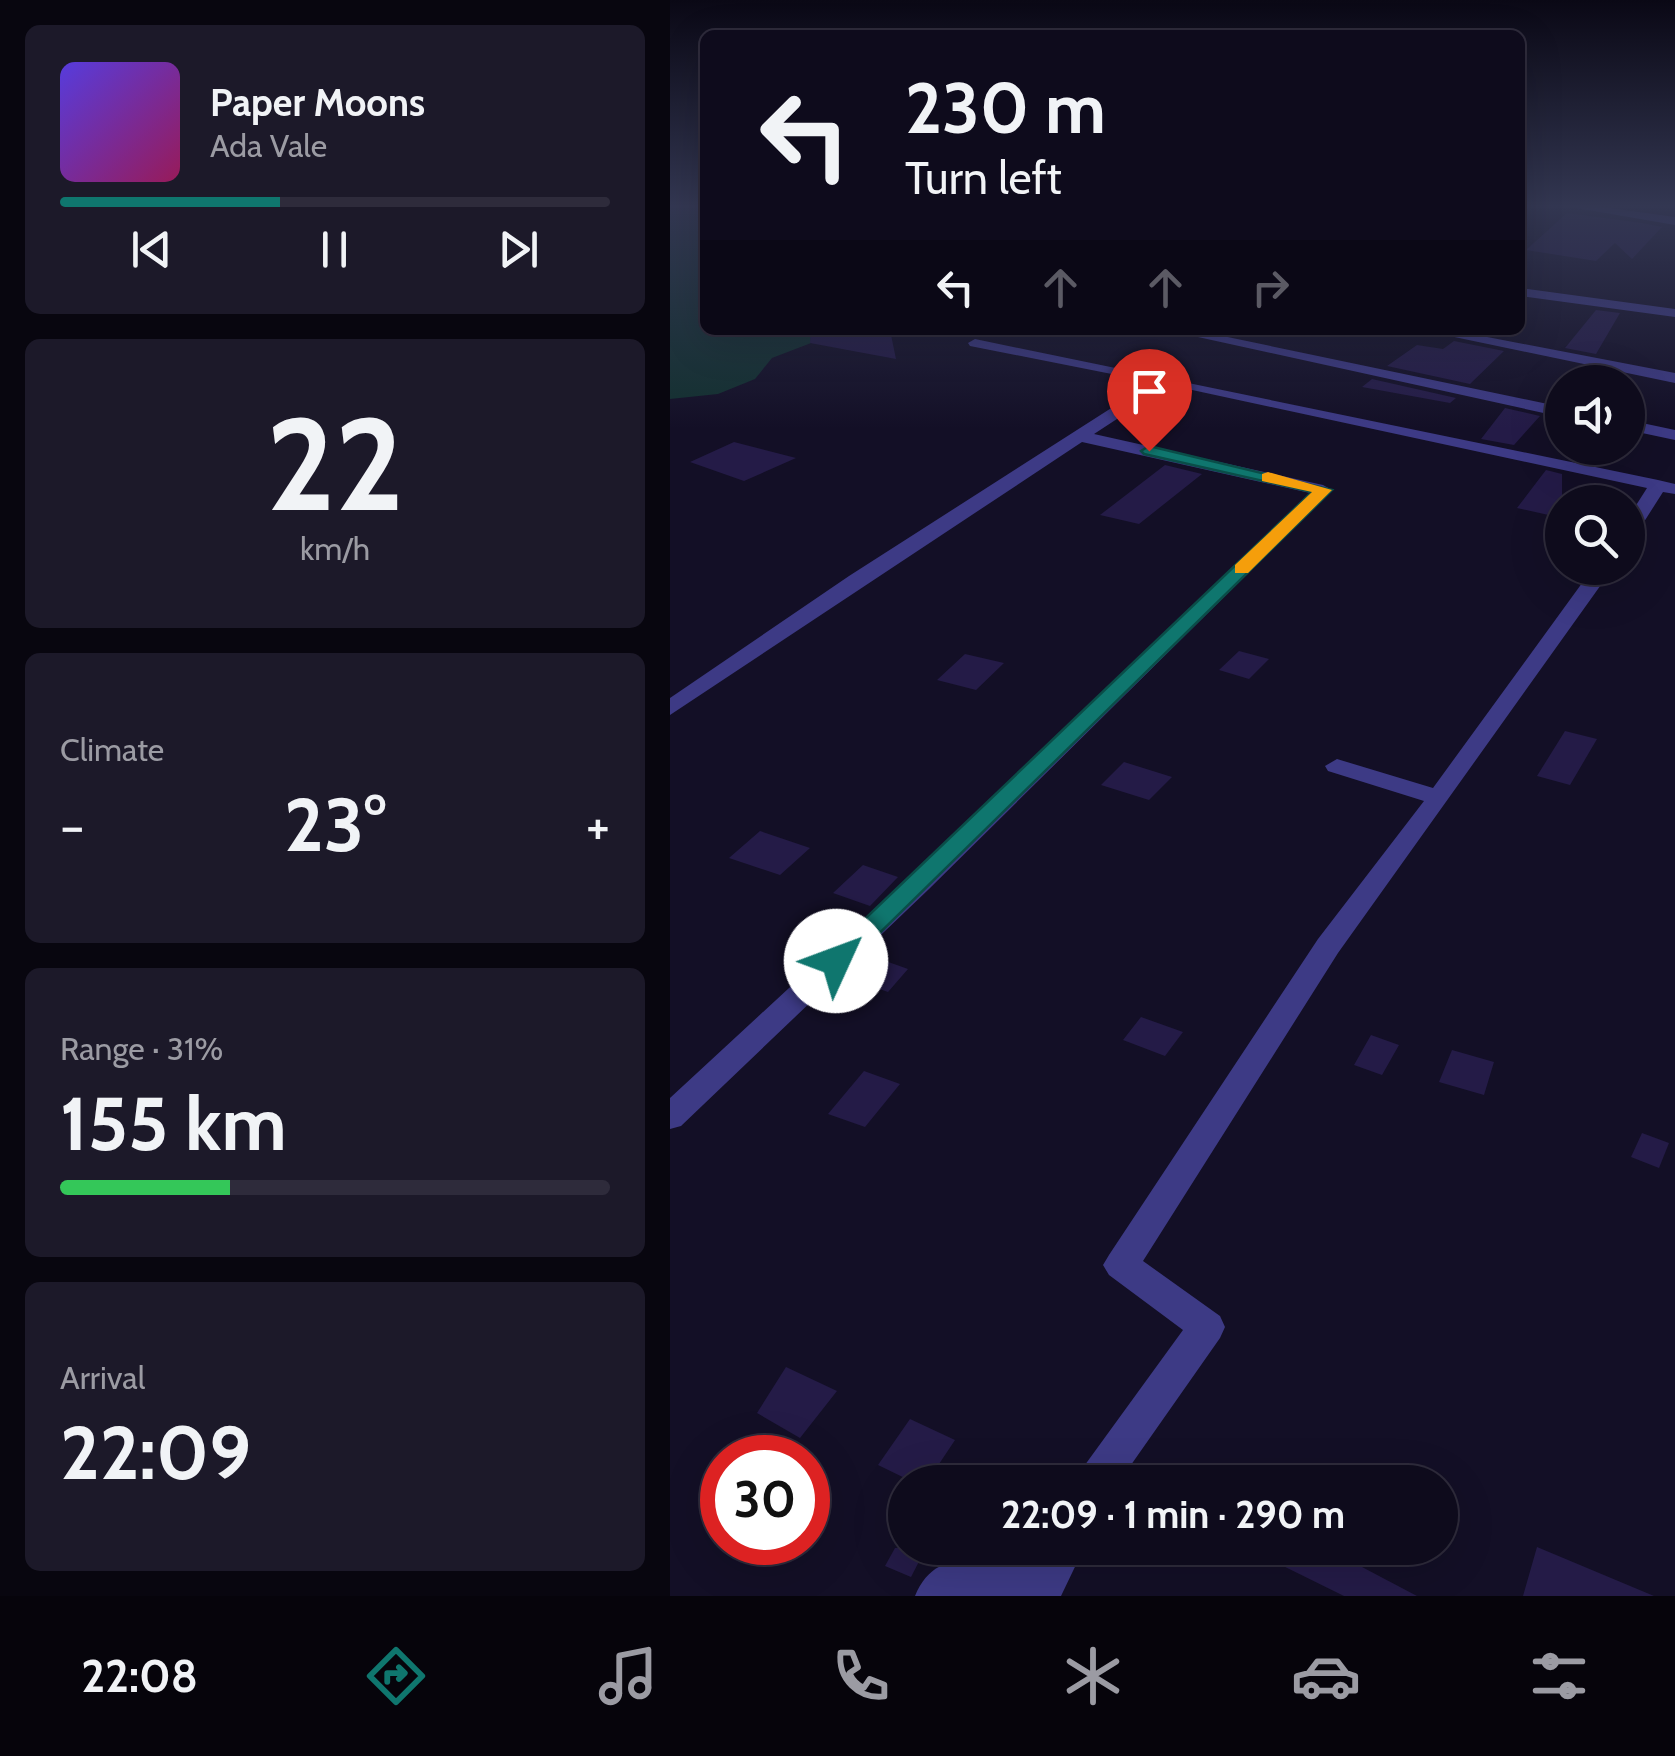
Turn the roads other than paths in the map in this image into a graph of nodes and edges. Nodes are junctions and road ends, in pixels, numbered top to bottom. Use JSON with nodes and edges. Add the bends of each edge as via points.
{"nodes":[{"id":1,"x":1525,"y":293,"type":"edge"},
{"id":2,"x":1675,"y":313,"type":"edge"},
{"id":3,"x":1197,"y":335,"type":"edge"},
{"id":4,"x":1454,"y":335,"type":"edge"},
{"id":5,"x":975,"y":343,"type":"dead end"},
{"id":6,"x":1675,"y":378,"type":"edge"},
{"id":7,"x":1166,"y":380,"type":"junction"},
{"id":8,"x":1545,"y":408,"type":"edge"},
{"id":9,"x":1645,"y":430,"type":"edge"},
{"id":10,"x":1080,"y":436,"type":"junction"},
{"id":11,"x":1675,"y":436,"type":"edge"},
{"id":12,"x":1666,"y":487,"type":"edge"},
{"id":13,"x":1645,"y":512,"type":"edge"},
{"id":14,"x":1590,"y":585,"type":"edge"},
{"id":15,"x":670,"y":708,"type":"edge"},
{"id":16,"x":1337,"y":766,"type":"dead end"},
{"id":17,"x":1439,"y":798,"type":"junction"},
{"id":18,"x":670,"y":1117,"type":"edge"},
{"id":19,"x":1108,"y":1465,"type":"edge"},
{"id":20,"x":1054,"y":1565,"type":"edge"},
{"id":21,"x":936,"y":1596,"type":"edge"}],
"edges":[{"from":1,"to":2,"type":"street"},
{"from":3,"to":8,"type":"street"},
{"from":4,"to":6,"type":"street"},
{"from":5,"to":7,"type":"street"},
{"from":7,"to":10,"type":"street"},
{"from":7,"to":12,"type":"street"},
{"from":9,"to":11,"type":"street"},
{"from":10,"to":15,"type":"street"},
{"from":10,"to":18,"type":"street","via":[[1324,490]]},
{"from":12,"to":13,"type":"street"},
{"from":14,"to":17,"type":"street"},
{"from":16,"to":17,"type":"street"},
{"from":17,"to":19,"type":"street","via":[[1328,946],[1121,1265],[1207,1327]]},
{"from":20,"to":21,"type":"street","via":[[1044,1586],[948,1582]]}]}
